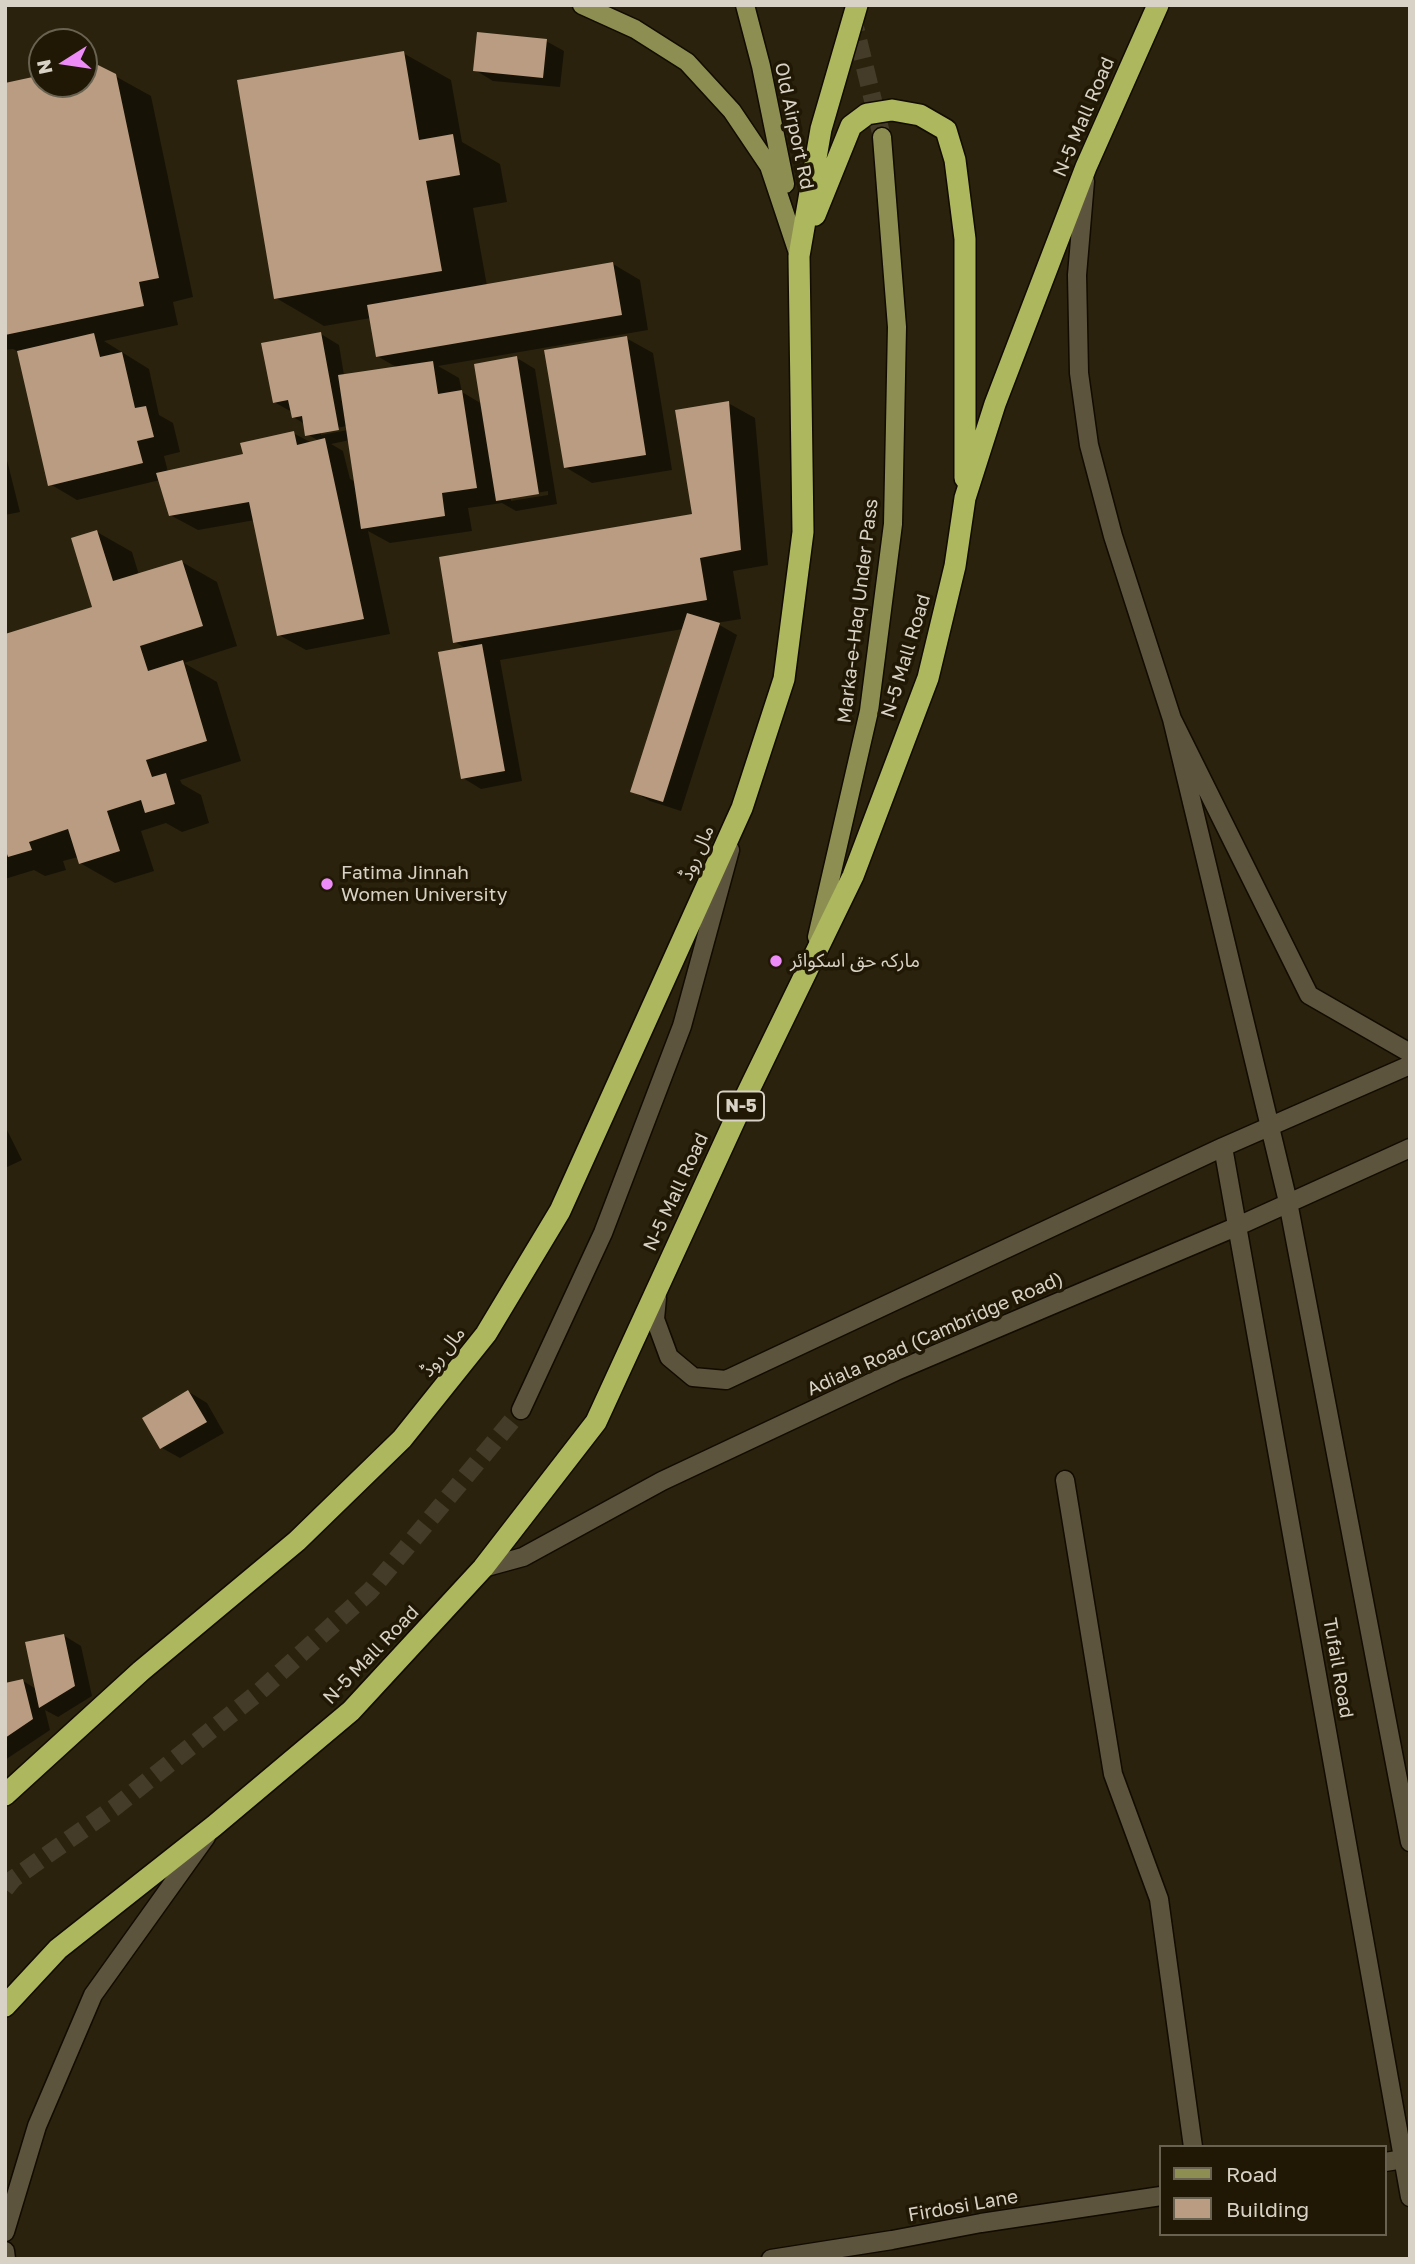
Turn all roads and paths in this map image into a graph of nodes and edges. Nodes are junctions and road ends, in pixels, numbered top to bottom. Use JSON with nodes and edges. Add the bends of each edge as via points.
{"nodes":[{"id":1,"x":582,"y":5,"type":"edge"},
{"id":2,"x":745,"y":5,"type":"edge"},
{"id":3,"x":857,"y":5,"type":"edge"},
{"id":4,"x":1158,"y":5,"type":"edge"},
{"id":5,"x":883,"y":137,"type":"tunnel mouth"},
{"id":6,"x":1086,"y":167,"type":"junction"},
{"id":7,"x":799,"y":256,"type":"junction"},
{"id":8,"x":965,"y":498,"type":"junction"},
{"id":9,"x":1172,"y":719,"type":"junction"},
{"id":10,"x":742,"y":808,"type":"junction"},
{"id":11,"x":812,"y":960,"type":"junction"},
{"id":12,"x":1410,"y":1053,"type":"edge"},
{"id":13,"x":1410,"y":1065,"type":"edge"},
{"id":14,"x":1270,"y":1125,"type":"junction"},
{"id":15,"x":1223,"y":1147,"type":"junction"},
{"id":16,"x":1410,"y":1148,"type":"edge"},
{"id":17,"x":1288,"y":1202,"type":"junction"},
{"id":18,"x":1238,"y":1226,"type":"junction"},
{"id":19,"x":658,"y":1287,"type":"junction"},
{"id":20,"x":521,"y":1410,"type":"tunnel mouth"},
{"id":21,"x":1066,"y":1480,"type":"dead end"},
{"id":22,"x":483,"y":1568,"type":"junction"},
{"id":23,"x":5,"y":1795,"type":"edge"},
{"id":24,"x":214,"y":1826,"type":"junction"},
{"id":25,"x":1410,"y":1842,"type":"edge"},
{"id":26,"x":5,"y":2006,"type":"edge"},
{"id":27,"x":1193,"y":2145,"type":"edge"},
{"id":28,"x":1407,"y":2159,"type":"edge"},
{"id":29,"x":1387,"y":2162,"type":"edge"},
{"id":30,"x":1160,"y":2196,"type":"edge"},
{"id":31,"x":1410,"y":2197,"type":"edge"},
{"id":32,"x":5,"y":2232,"type":"edge"},
{"id":33,"x":893,"y":2250,"type":"edge"},
{"id":34,"x":5,"y":2251,"type":"edge"},
{"id":35,"x":6,"y":2259,"type":"edge"},
{"id":36,"x":771,"y":2259,"type":"edge"}],
"edges":[{"from":1,"to":7,"type":"main road","via":[[635,29],[687,62],[732,111],[769,166]]},
{"from":2,"to":7,"type":"main road","name":"Old Airport Rd"},
{"from":3,"to":7,"type":"highway","via":[[821,129]]},
{"from":4,"to":6,"type":"highway","name":"N-5 Mall Road","number":"N-5"},
{"from":5,"to":11,"type":"main road","name":"Marka-e-Haq Under Pass","via":[[897,327],[893,524],[869,712]]},
{"from":6,"to":8,"type":"highway","name":"N-5 Mall Road","number":"N-5","via":[[995,404]]},
{"from":6,"to":9,"type":"main road","via":[[1077,275],[1079,373],[1089,445]]},
{"from":7,"to":8,"type":"highway","via":[[851,126],[867,114],[892,110],[920,115],[946,130],[955,160],[965,239]]},
{"from":7,"to":10,"type":"highway","name":"مال روڈ","via":[[803,532],[784,680]]},
{"from":8,"to":11,"type":"highway","name":"N-5 Mall Road","number":"N-5","via":[[955,566],[928,678],[853,876]]},
{"from":9,"to":12,"type":"main road","via":[[1309,995]]},
{"from":9,"to":14,"type":"main road","name":"Tufail Road"},
{"from":10,"to":20,"type":"main road","via":[[682,1026],[603,1233]]},
{"from":10,"to":23,"type":"highway","name":"مال روڈ","via":[[560,1211],[486,1334],[402,1439],[297,1541],[141,1671]]},
{"from":11,"to":19,"type":"highway","name":"N-5 Mall Road","number":"N-5"},
{"from":13,"to":14,"type":"main road"},
{"from":14,"to":15,"type":"main road"},
{"from":14,"to":17,"type":"main road","name":"Tufail Road"},
{"from":15,"to":18,"type":"main road","name":"Tufail Road"},
{"from":15,"to":19,"type":"main road","via":[[726,1380],[693,1377],[669,1357],[655,1319]]},
{"from":16,"to":17,"type":"main road","name":"Adiala Road (Cambridge Road)"},
{"from":17,"to":18,"type":"main road","name":"Adiala Road (Cambridge Road)"},
{"from":17,"to":25,"type":"main road","name":"Tufail Road"},
{"from":18,"to":22,"type":"main road","name":"Adiala Road (Cambridge Road)","via":[[895,1371],[662,1481],[523,1557]]},
{"from":18,"to":28,"type":"main road","name":"Tufail Road"},
{"from":19,"to":22,"type":"highway","name":"N-5 Mall Road","number":"N-5","via":[[596,1422]]},
{"from":21,"to":27,"type":"main road","via":[[1113,1774],[1159,1899]]},
{"from":22,"to":24,"type":"highway","name":"N-5 Mall Road","number":"N-5","via":[[351,1711]]},
{"from":24,"to":26,"type":"highway","name":"N-5 Mall Road","number":"N-5","via":[[58,1949]]},
{"from":24,"to":32,"type":"main road","via":[[93,1995],[37,2126]]},
{"from":28,"to":29,"type":"main road"},
{"from":28,"to":31,"type":"main road","name":"Tufail Road"},
{"from":30,"to":33,"type":"main road","name":"Firdosi Lane","via":[[981,2223]]},
{"from":33,"to":36,"type":"main road","name":"Firdosi Lane"},
{"from":34,"to":35,"type":"main road"}]}
